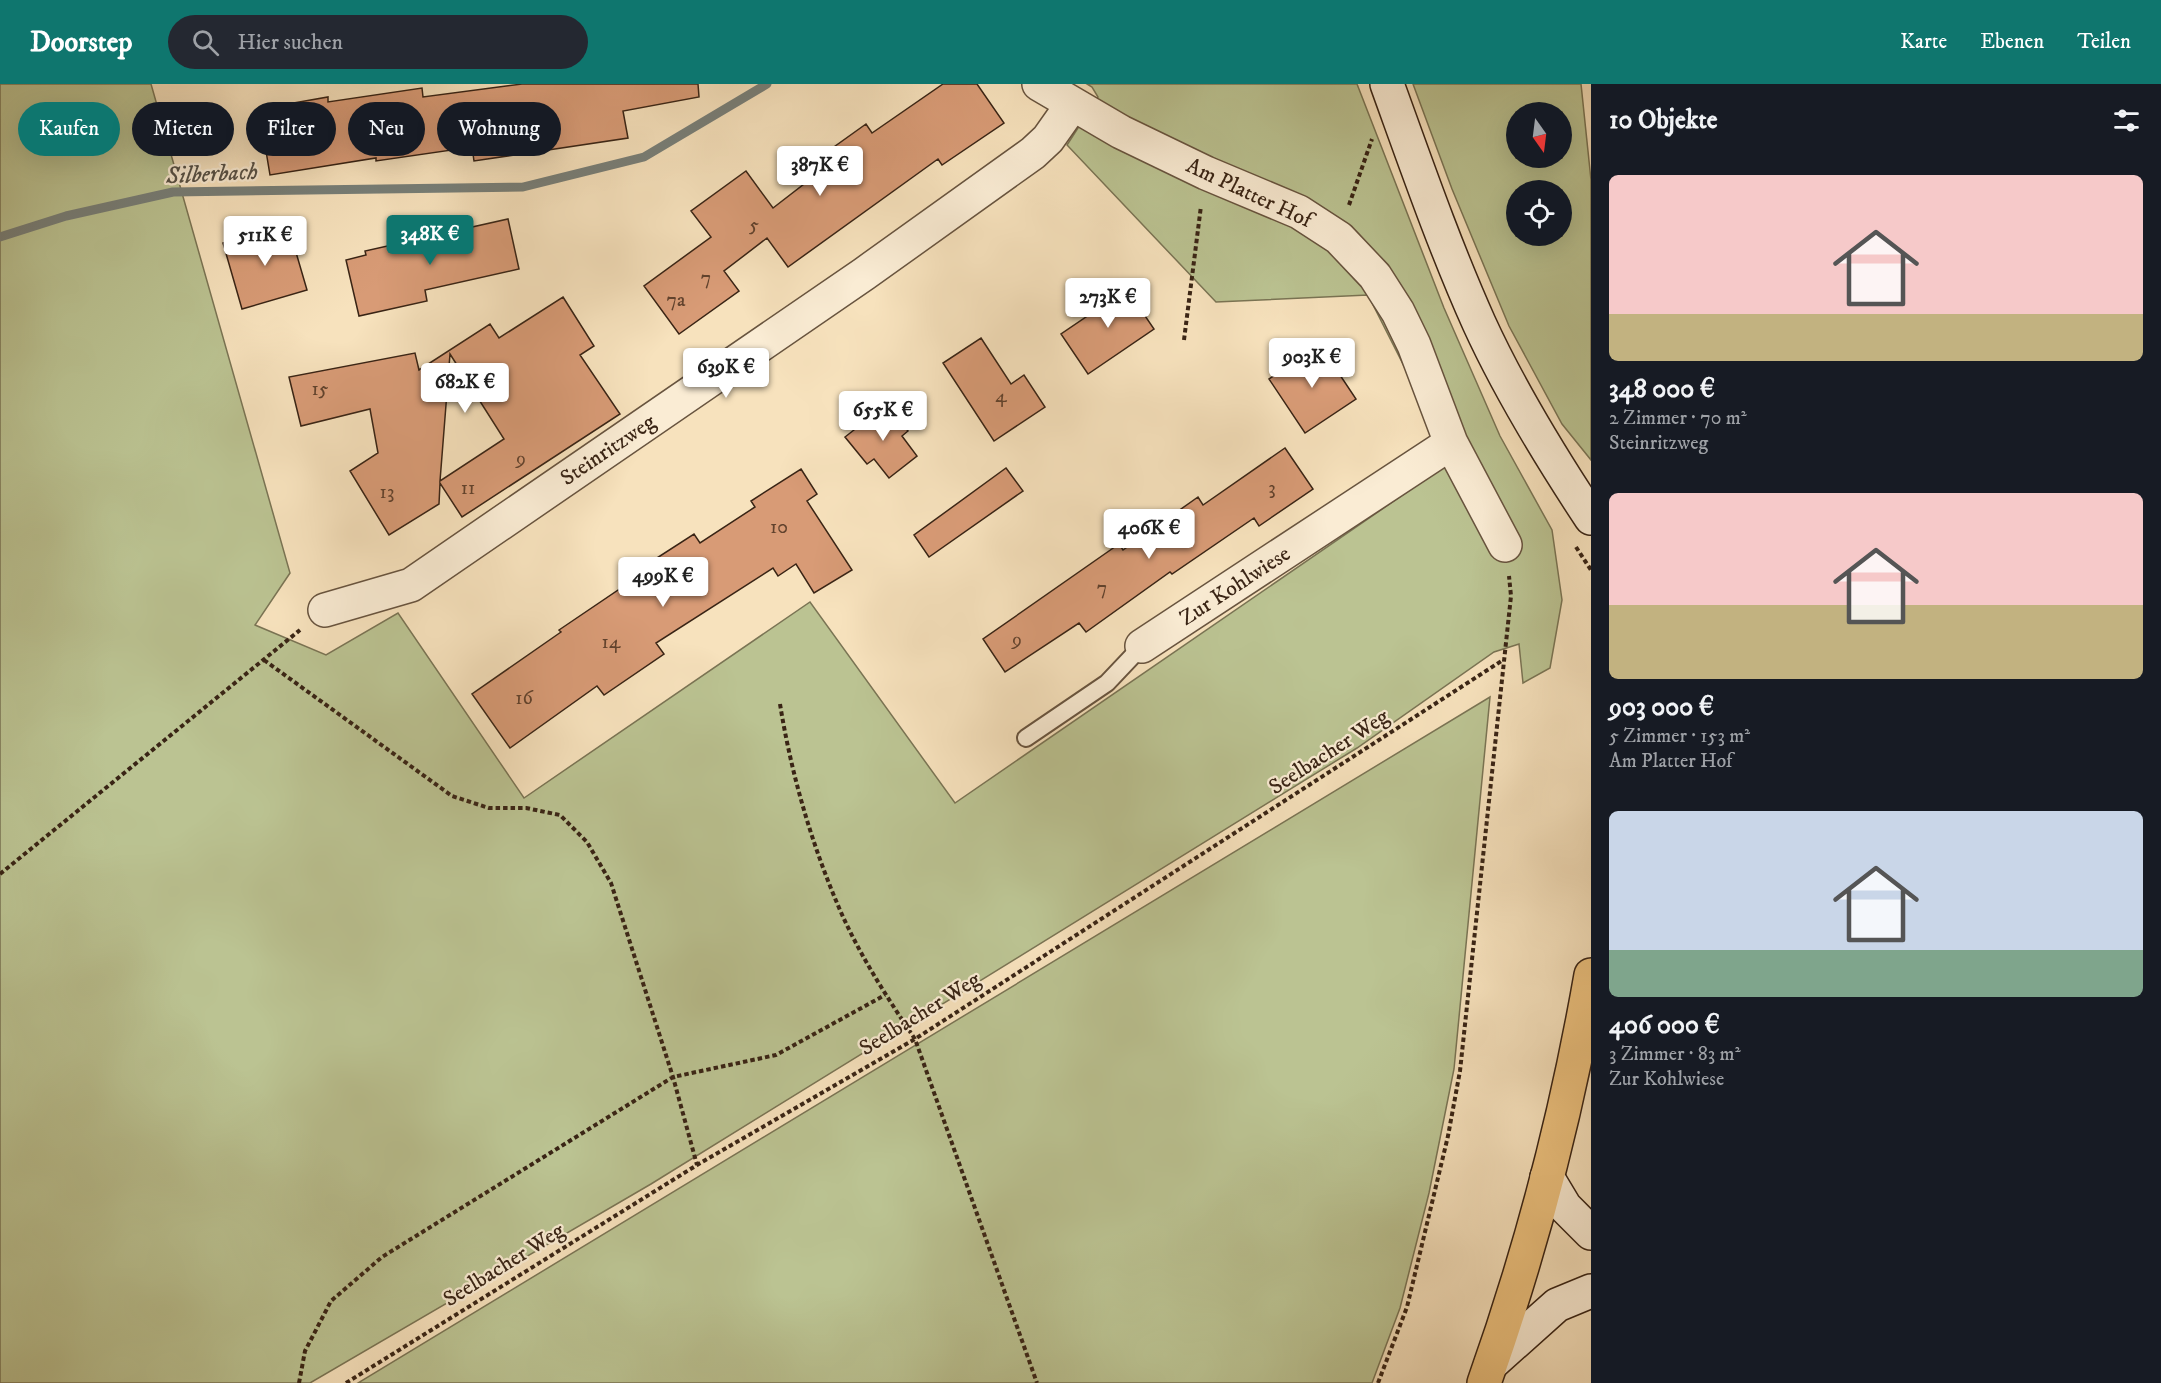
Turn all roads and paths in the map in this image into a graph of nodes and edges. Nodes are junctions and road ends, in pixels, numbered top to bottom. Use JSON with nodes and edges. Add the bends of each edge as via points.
{"nodes":[{"id":1,"x":1039,"y":84,"type":"edge"},
{"id":2,"x":1387,"y":84,"type":"edge"},
{"id":3,"x":1072,"y":105,"type":"junction"},
{"id":4,"x":1373,"y":133,"type":"dead end"},
{"id":5,"x":1206,"y":173,"type":"junction"},
{"id":6,"x":1339,"y":238,"type":"junction"},
{"id":7,"x":1184,"y":340,"type":"dead end"},
{"id":8,"x":1451,"y":443,"type":"junction"},
{"id":9,"x":1591,"y":518,"type":"edge"},
{"id":10,"x":1505,"y":545,"type":"joint"},
{"id":11,"x":325,"y":610,"type":"joint"},
{"id":12,"x":1142,"y":646,"type":"joint"},
{"id":13,"x":264,"y":660,"type":"junction"},
{"id":14,"x":1503,"y":660,"type":"junction"},
{"id":15,"x":780,"y":704,"type":"dead end"},
{"id":16,"x":1026,"y":738,"type":"dead end"},
{"id":17,"x":0,"y":874,"type":"edge"},
{"id":18,"x":1591,"y":975,"type":"edge"},
{"id":19,"x":885,"y":994,"type":"junction"},
{"id":20,"x":915,"y":1039,"type":"junction"},
{"id":21,"x":673,"y":1077,"type":"junction"},
{"id":22,"x":697,"y":1164,"type":"junction"},
{"id":23,"x":1547,"y":1177,"type":"junction"},
{"id":24,"x":1591,"y":1233,"type":"edge"},
{"id":25,"x":1591,"y":1291,"type":"edge"},
{"id":26,"x":1488,"y":1374,"type":"edge"},
{"id":27,"x":299,"y":1383,"type":"edge"},
{"id":28,"x":346,"y":1383,"type":"edge"},
{"id":29,"x":1037,"y":1383,"type":"edge"},
{"id":30,"x":1378,"y":1383,"type":"edge"}],
"edges":[{"from":1,"to":3,"type":"street","name":"Am Platter Hof"},
{"from":2,"to":9,"type":"street","via":[[1480,324],[1508,383]]},
{"from":3,"to":5,"type":"street","name":"Am Platter Hof"},
{"from":3,"to":11,"type":"street","name":"Steinritzweg","via":[[1033,153],[411,585]]},
{"from":4,"to":6,"type":"path"},
{"from":5,"to":6,"type":"street","name":"Am Platter Hof","via":[[1299,212]]},
{"from":5,"to":7,"type":"path"},
{"from":6,"to":8,"type":"street","name":"Am Platter Hof","via":[[1375,276],[1398,312]]},
{"from":8,"to":10,"type":"street","name":"Am Platter Hof"},
{"from":8,"to":12,"type":"street","name":"Zur Kohlwiese"},
{"from":10,"to":14,"type":"path","via":[[1511,596]]},
{"from":11,"to":13,"type":"path"},
{"from":12,"to":16,"type":"lane","name":"Zur Kohlwiese","via":[[1107,683]]},
{"from":13,"to":17,"type":"path"},
{"from":13,"to":21,"type":"path","via":[[452,796],[489,808],[526,808],[560,815],[587,842],[611,883]]},
{"from":14,"to":20,"type":"path","name":"Seelbacher Weg"},
{"from":14,"to":30,"type":"path","via":[[1460,1071],[1407,1307]]},
{"from":15,"to":19,"type":"path","via":[[789,757],[811,834],[837,904]]},
{"from":18,"to":23,"type":"main road"},
{"from":19,"to":20,"type":"path"},
{"from":19,"to":21,"type":"path","via":[[776,1055]]},
{"from":20,"to":22,"type":"path","name":"Seelbacher Weg"},
{"from":20,"to":29,"type":"path"},
{"from":21,"to":22,"type":"path"},
{"from":21,"to":27,"type":"path","via":[[382,1257],[332,1301],[306,1351]]},
{"from":22,"to":28,"type":"path","name":"Seelbacher Weg"},
{"from":23,"to":24,"type":"street","via":[[1565,1207]]},
{"from":23,"to":26,"type":"main road"},
{"from":25,"to":26,"type":"street","via":[[1557,1305]]}]}
